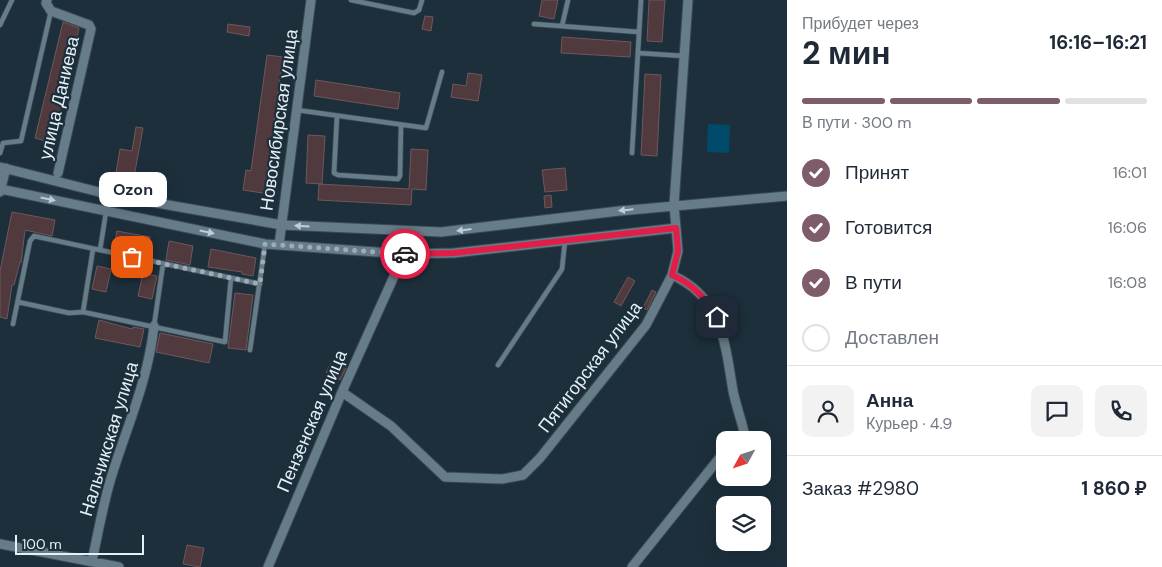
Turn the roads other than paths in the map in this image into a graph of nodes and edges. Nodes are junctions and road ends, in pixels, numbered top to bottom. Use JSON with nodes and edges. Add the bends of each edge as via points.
{"nodes":[{"id":1,"x":12,"y":0,"type":"edge"},
{"id":2,"x":47,"y":0,"type":"edge"},
{"id":3,"x":312,"y":0,"type":"edge"},
{"id":4,"x":353,"y":0,"type":"edge"},
{"id":5,"x":422,"y":0,"type":"edge"},
{"id":6,"x":568,"y":0,"type":"edge"},
{"id":7,"x":641,"y":0,"type":"edge"},
{"id":8,"x":688,"y":0,"type":"edge"},
{"id":9,"x":51,"y":11,"type":"junction"},
{"id":10,"x":534,"y":24,"type":"dead end"},
{"id":11,"x":0,"y":26,"type":"edge"},
{"id":12,"x":562,"y":26,"type":"junction"},
{"id":13,"x":639,"y":32,"type":"junction"},
{"id":14,"x":638,"y":53,"type":"junction"},
{"id":15,"x":684,"y":56,"type":"junction"},
{"id":16,"x":442,"y":72,"type":"dead end"},
{"id":17,"x":297,"y":110,"type":"junction"},
{"id":18,"x":337,"y":116,"type":"junction"},
{"id":19,"x":401,"y":125,"type":"junction"},
{"id":20,"x":0,"y":153,"type":"edge"},
{"id":21,"x":632,"y":153,"type":"dead end"},
{"id":22,"x":3,"y":168,"type":"edge"},
{"id":23,"x":58,"y":173,"type":"dead end"},
{"id":24,"x":0,"y":190,"type":"edge"},
{"id":25,"x":787,"y":196,"type":"edge"},
{"id":26,"x":674,"y":205,"type":"junction"},
{"id":27,"x":106,"y":212,"type":"junction"},
{"id":28,"x":282,"y":225,"type":"junction"},
{"id":29,"x":676,"y":228,"type":"junction"},
{"id":30,"x":565,"y":240,"type":"junction"},
{"id":31,"x":265,"y":244,"type":"junction"},
{"id":32,"x":279,"y":245,"type":"junction"},
{"id":33,"x":93,"y":249,"type":"junction"},
{"id":34,"x":100,"y":250,"type":"junction"},
{"id":35,"x":404,"y":254,"type":"junction"},
{"id":36,"x":164,"y":264,"type":"junction"},
{"id":37,"x":672,"y":275,"type":"junction"},
{"id":38,"x":231,"y":278,"type":"junction"},
{"id":39,"x":260,"y":284,"type":"junction"},
{"id":40,"x":18,"y":302,"type":"junction"},
{"id":41,"x":83,"y":312,"type":"junction"},
{"id":42,"x":13,"y":324,"type":"dead end"},
{"id":43,"x":154,"y":326,"type":"junction"},
{"id":44,"x":250,"y":350,"type":"dead end"},
{"id":45,"x":498,"y":365,"type":"dead end"},
{"id":46,"x":342,"y":392,"type":"junction"},
{"id":47,"x":744,"y":431,"type":"edge"},
{"id":48,"x":716,"y":462,"type":"edge"},
{"id":49,"x":0,"y":544,"type":"edge"},
{"id":50,"x":93,"y":563,"type":"edge"},
{"id":51,"x":119,"y":567,"type":"edge"},
{"id":52,"x":268,"y":567,"type":"edge"},
{"id":53,"x":632,"y":567,"type":"edge"}],
"edges":[{"from":1,"to":11,"type":"lane"},
{"from":2,"to":9,"type":"street","name":"улица Даниева"},
{"from":3,"to":17,"type":"street","name":"Новосибирская улица"},
{"from":4,"to":5,"type":"lane","via":[[414,13],[419,10]]},
{"from":6,"to":12,"type":"lane"},
{"from":7,"to":13,"type":"lane"},
{"from":8,"to":15,"type":"street","name":"Пятигорская улица"},
{"from":9,"to":20,"type":"lane","via":[[21,141],[3,143]]},
{"from":9,"to":23,"type":"street","name":"улица Даниева","via":[[89,25],[91,34]]},
{"from":10,"to":12,"type":"lane"},
{"from":12,"to":13,"type":"lane"},
{"from":13,"to":14,"type":"lane"},
{"from":14,"to":15,"type":"lane"},
{"from":14,"to":21,"type":"lane"},
{"from":15,"to":26,"type":"street","name":"Пятигорская улица"},
{"from":16,"to":19,"type":"lane","via":[[426,128]]},
{"from":17,"to":18,"type":"lane"},
{"from":17,"to":28,"type":"street","name":"Новосибирская улица"},
{"from":18,"to":19,"type":"lane"},
{"from":18,"to":19,"type":"lane","via":[[334,173],[338,175],[398,179]]},
{"from":22,"to":24,"type":"street"},
{"from":22,"to":28,"type":"street","via":[[111,195]]},
{"from":24,"to":27,"type":"street","one_way":true},
{"from":25,"to":26,"type":"street"},
{"from":26,"to":28,"type":"street","one_way":true,"via":[[441,232]]},
{"from":26,"to":29,"type":"street","name":"Пятигорская улица"},
{"from":27,"to":31,"type":"street","one_way":true},
{"from":27,"to":34,"type":"lane"},
{"from":28,"to":32,"type":"street","name":"Новосибирская улица"},
{"from":29,"to":30,"type":"street"},
{"from":29,"to":37,"type":"street","name":"Пятигорская улица","via":[[678,251]]},
{"from":30,"to":35,"type":"street","via":[[454,253]]},
{"from":30,"to":45,"type":"lane","via":[[562,269]]},
{"from":31,"to":32,"type":"street"},
{"from":31,"to":39,"type":"lane"},
{"from":32,"to":35,"type":"street"},
{"from":33,"to":34,"type":"lane"},
{"from":33,"to":40,"type":"lane","via":[[32,237]]},
{"from":33,"to":41,"type":"lane"},
{"from":34,"to":36,"type":"lane"},
{"from":35,"to":46,"type":"street","name":"Пензенская улица"},
{"from":36,"to":38,"type":"lane"},
{"from":36,"to":43,"type":"lane"},
{"from":37,"to":46,"type":"street","name":"Пятигорская улица","via":[[646,325],[523,475],[502,479],[445,477],[392,426]]},
{"from":37,"to":47,"type":"street","via":[[686,281],[704,297],[717,317]]},
{"from":38,"to":39,"type":"lane"},
{"from":38,"to":43,"type":"lane","via":[[225,342]]},
{"from":39,"to":44,"type":"lane"},
{"from":40,"to":41,"type":"lane","via":[[69,313]]},
{"from":40,"to":42,"type":"lane"},
{"from":41,"to":43,"type":"lane"},
{"from":43,"to":50,"type":"street","name":"Нальчикская улица","via":[[151,357],[111,478]]},
{"from":46,"to":52,"type":"street","name":"Пензенская улица"},
{"from":48,"to":53,"type":"street"},
{"from":49,"to":50,"type":"street"},
{"from":50,"to":51,"type":"street"}]}
